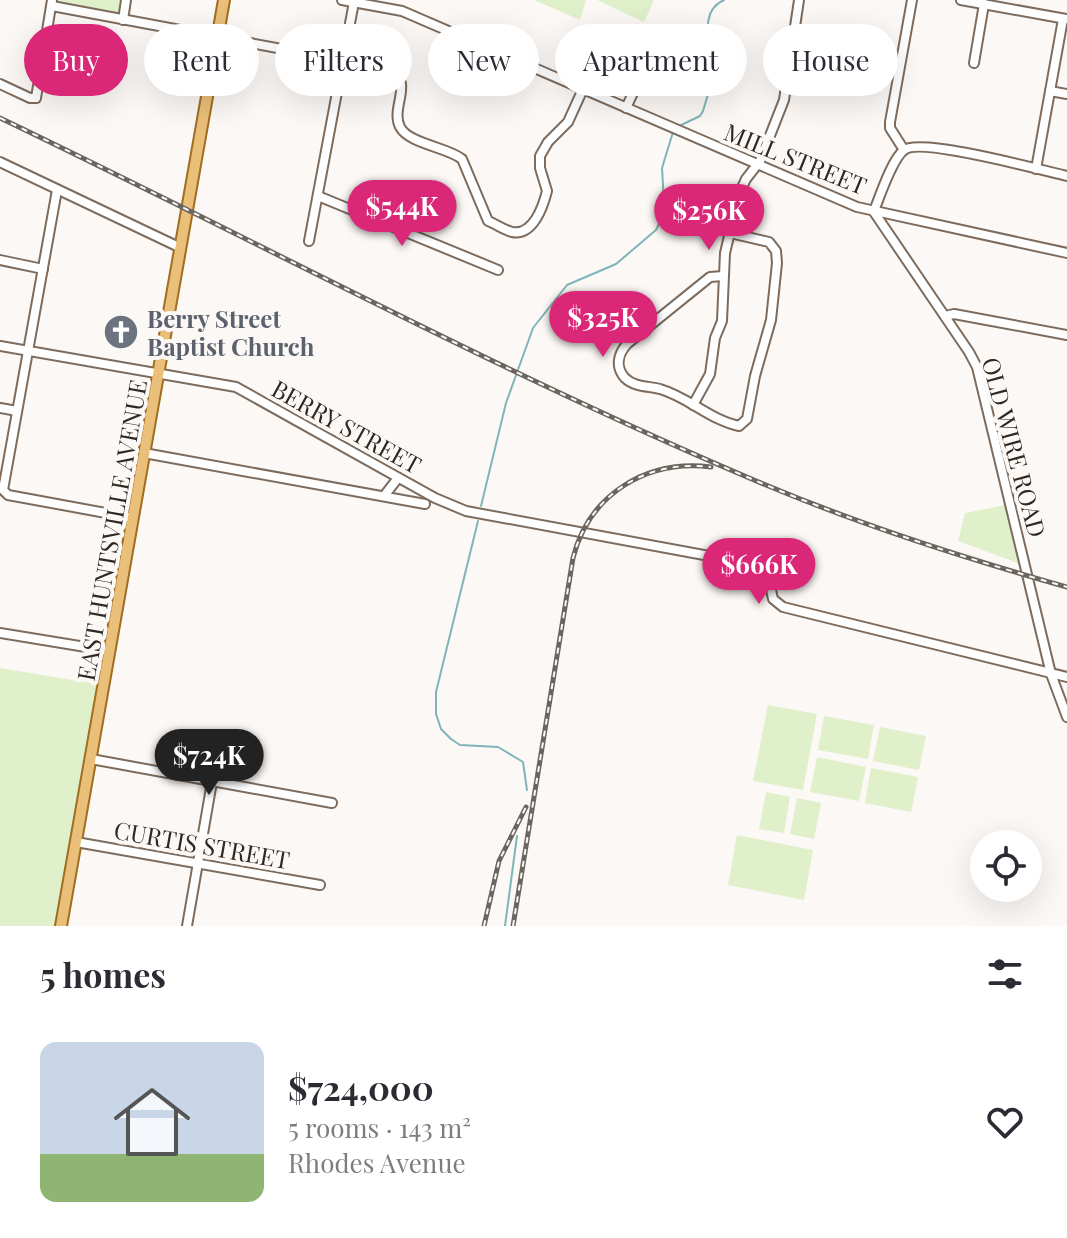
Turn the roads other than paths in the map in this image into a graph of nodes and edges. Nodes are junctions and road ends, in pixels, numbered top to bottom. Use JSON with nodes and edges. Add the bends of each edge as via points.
{"nodes":[{"id":1,"x":126,"y":0,"type":"edge"},
{"id":2,"x":224,"y":0,"type":"edge"},
{"id":3,"x":342,"y":0,"type":"edge"},
{"id":4,"x":799,"y":0,"type":"edge"},
{"id":5,"x":912,"y":0,"type":"edge"},
{"id":6,"x":961,"y":0,"type":"edge"},
{"id":7,"x":354,"y":2,"type":"edge"},
{"id":8,"x":52,"y":3,"type":"edge"},
{"id":9,"x":984,"y":4,"type":"junction"},
{"id":10,"x":1065,"y":19,"type":"edge"},
{"id":11,"x":123,"y":20,"type":"junction"},
{"id":12,"x":144,"y":24,"type":"edge"},
{"id":13,"x":220,"y":24,"type":"edge"},
{"id":14,"x":350,"y":24,"type":"edge"},
{"id":15,"x":974,"y":63,"type":"dead end"},
{"id":16,"x":555,"y":77,"type":"edge"},
{"id":17,"x":0,"y":84,"type":"edge"},
{"id":18,"x":1050,"y":91,"type":"junction"},
{"id":19,"x":1067,"y":94,"type":"edge"},
{"id":20,"x":208,"y":96,"type":"edge"},
{"id":21,"x":337,"y":96,"type":"edge"},
{"id":22,"x":399,"y":96,"type":"edge"},
{"id":23,"x":580,"y":96,"type":"edge"},
{"id":24,"x":599,"y":96,"type":"edge"},
{"id":25,"x":632,"y":96,"type":"edge"},
{"id":26,"x":626,"y":108,"type":"junction"},
{"id":27,"x":904,"y":150,"type":"junction"},
{"id":28,"x":0,"y":164,"type":"edge"},
{"id":29,"x":756,"y":165,"type":"junction"},
{"id":30,"x":1036,"y":169,"type":"junction"},
{"id":31,"x":1067,"y":176,"type":"edge"},
{"id":32,"x":57,"y":190,"type":"junction"},
{"id":33,"x":318,"y":196,"type":"junction"},
{"id":34,"x":874,"y":211,"type":"junction"},
{"id":35,"x":730,"y":233,"type":"junction"},
{"id":36,"x":309,"y":241,"type":"dead end"},
{"id":37,"x":181,"y":248,"type":"junction"},
{"id":38,"x":1067,"y":253,"type":"edge"},
{"id":39,"x":0,"y":260,"type":"edge"},
{"id":40,"x":43,"y":269,"type":"junction"},
{"id":41,"x":498,"y":270,"type":"dead end"},
{"id":42,"x":723,"y":276,"type":"junction"},
{"id":43,"x":945,"y":316,"type":"junction"},
{"id":44,"x":1067,"y":335,"type":"edge"},
{"id":45,"x":0,"y":346,"type":"edge"},
{"id":46,"x":27,"y":351,"type":"junction"},
{"id":47,"x":159,"y":373,"type":"junction"},
{"id":48,"x":693,"y":405,"type":"junction"},
{"id":49,"x":0,"y":408,"type":"edge"},
{"id":50,"x":17,"y":411,"type":"junction"},
{"id":51,"x":144,"y":453,"type":"junction"},
{"id":52,"x":3,"y":467,"type":"edge"},
{"id":53,"x":398,"y":478,"type":"junction"},
{"id":54,"x":384,"y":496,"type":"junction"},
{"id":55,"x":425,"y":504,"type":"dead end"},
{"id":56,"x":133,"y":518,"type":"junction"},
{"id":57,"x":0,"y":633,"type":"edge"},
{"id":58,"x":110,"y":651,"type":"junction"},
{"id":59,"x":1051,"y":674,"type":"junction"},
{"id":60,"x":1067,"y":677,"type":"edge"},
{"id":61,"x":1067,"y":717,"type":"edge"},
{"id":62,"x":91,"y":759,"type":"junction"},
{"id":63,"x":212,"y":782,"type":"junction"},
{"id":64,"x":332,"y":803,"type":"dead end"},
{"id":65,"x":76,"y":842,"type":"junction"},
{"id":66,"x":198,"y":864,"type":"junction"},
{"id":67,"x":320,"y":885,"type":"dead end"},
{"id":68,"x":61,"y":926,"type":"edge"},
{"id":69,"x":187,"y":926,"type":"edge"}],
"edges":[{"from":1,"to":11,"type":"street"},
{"from":2,"to":13,"type":"main road","name":"EAST HUNTSVILLE AVENUE"},
{"from":3,"to":7,"type":"street","name":"MILL STREET"},
{"from":4,"to":29,"type":"street","via":[[784,100]]},
{"from":5,"to":27,"type":"street","via":[[890,122]]},
{"from":6,"to":9,"type":"street"},
{"from":7,"to":14,"type":"street"},
{"from":7,"to":16,"type":"street","name":"MILL STREET","via":[[402,11]]},
{"from":8,"to":11,"type":"street"},
{"from":8,"to":17,"type":"street","via":[[36,98]]},
{"from":9,"to":10,"type":"street"},
{"from":9,"to":15,"type":"street"},
{"from":10,"to":18,"type":"street"},
{"from":11,"to":12,"type":"street"},
{"from":18,"to":19,"type":"street"},
{"from":18,"to":30,"type":"street"},
{"from":20,"to":37,"type":"main road","name":"EAST HUNTSVILLE AVENUE"},
{"from":21,"to":33,"type":"street"},
{"from":22,"to":23,"type":"street","via":[[401,128],[462,159],[488,221],[514,232],[533,223],[547,191],[540,156],[568,122]]},
{"from":24,"to":26,"type":"street","name":"MILL STREET"},
{"from":25,"to":26,"type":"street"},
{"from":26,"to":29,"type":"street","name":"MILL STREET"},
{"from":27,"to":30,"type":"street","via":[[936,147]]},
{"from":27,"to":34,"type":"street"},
{"from":28,"to":32,"type":"street"},
{"from":29,"to":34,"type":"street","name":"MILL STREET"},
{"from":29,"to":35,"type":"street","via":[[741,187]]},
{"from":30,"to":31,"type":"street"},
{"from":32,"to":37,"type":"street"},
{"from":32,"to":40,"type":"street"},
{"from":33,"to":36,"type":"street"},
{"from":33,"to":41,"type":"street"},
{"from":34,"to":38,"type":"street","name":"MILL STREET"},
{"from":34,"to":43,"type":"street","name":"OLD WIRE ROAD"},
{"from":35,"to":42,"type":"street"},
{"from":35,"to":48,"type":"street","via":[[774,246],[771,320],[742,426]]},
{"from":37,"to":47,"type":"main road","name":"EAST HUNTSVILLE AVENUE"},
{"from":39,"to":40,"type":"street"},
{"from":40,"to":46,"type":"street"},
{"from":42,"to":48,"type":"street","via":[[722,321],[710,374]]},
{"from":42,"to":48,"type":"street","via":[[710,277],[620,354],[619,366],[629,381]]},
{"from":43,"to":44,"type":"street"},
{"from":43,"to":59,"type":"street","name":"OLD WIRE ROAD","via":[[977,367]]},
{"from":45,"to":46,"type":"street","name":"BERRY STREET"},
{"from":46,"to":47,"type":"street","name":"BERRY STREET"},
{"from":46,"to":50,"type":"street"},
{"from":47,"to":51,"type":"main road","name":"EAST HUNTSVILLE AVENUE"},
{"from":47,"to":53,"type":"street","name":"BERRY STREET","via":[[236,387]]},
{"from":49,"to":50,"type":"street"},
{"from":50,"to":52,"type":"street"},
{"from":51,"to":54,"type":"street"},
{"from":51,"to":56,"type":"main road","name":"EAST HUNTSVILLE AVENUE"},
{"from":52,"to":56,"type":"street","via":[[4,493]]},
{"from":53,"to":54,"type":"street"},
{"from":53,"to":59,"type":"street","name":"BERRY STREET","via":[[451,506],[484,514],[758,565],[767,571],[773,599],[783,607]]},
{"from":54,"to":55,"type":"street"},
{"from":56,"to":58,"type":"main road","name":"EAST HUNTSVILLE AVENUE"},
{"from":57,"to":58,"type":"street"},
{"from":58,"to":62,"type":"main road","name":"EAST HUNTSVILLE AVENUE"},
{"from":59,"to":60,"type":"street","name":"BERRY STREET"},
{"from":59,"to":61,"type":"street","name":"OLD WIRE ROAD"},
{"from":62,"to":63,"type":"street"},
{"from":62,"to":65,"type":"main road","name":"EAST HUNTSVILLE AVENUE"},
{"from":63,"to":64,"type":"street"},
{"from":63,"to":66,"type":"street"},
{"from":65,"to":66,"type":"street","name":"CURTIS STREET"},
{"from":65,"to":68,"type":"main road","name":"EAST HUNTSVILLE AVENUE"},
{"from":66,"to":67,"type":"street","name":"CURTIS STREET"},
{"from":66,"to":69,"type":"street"}]}
